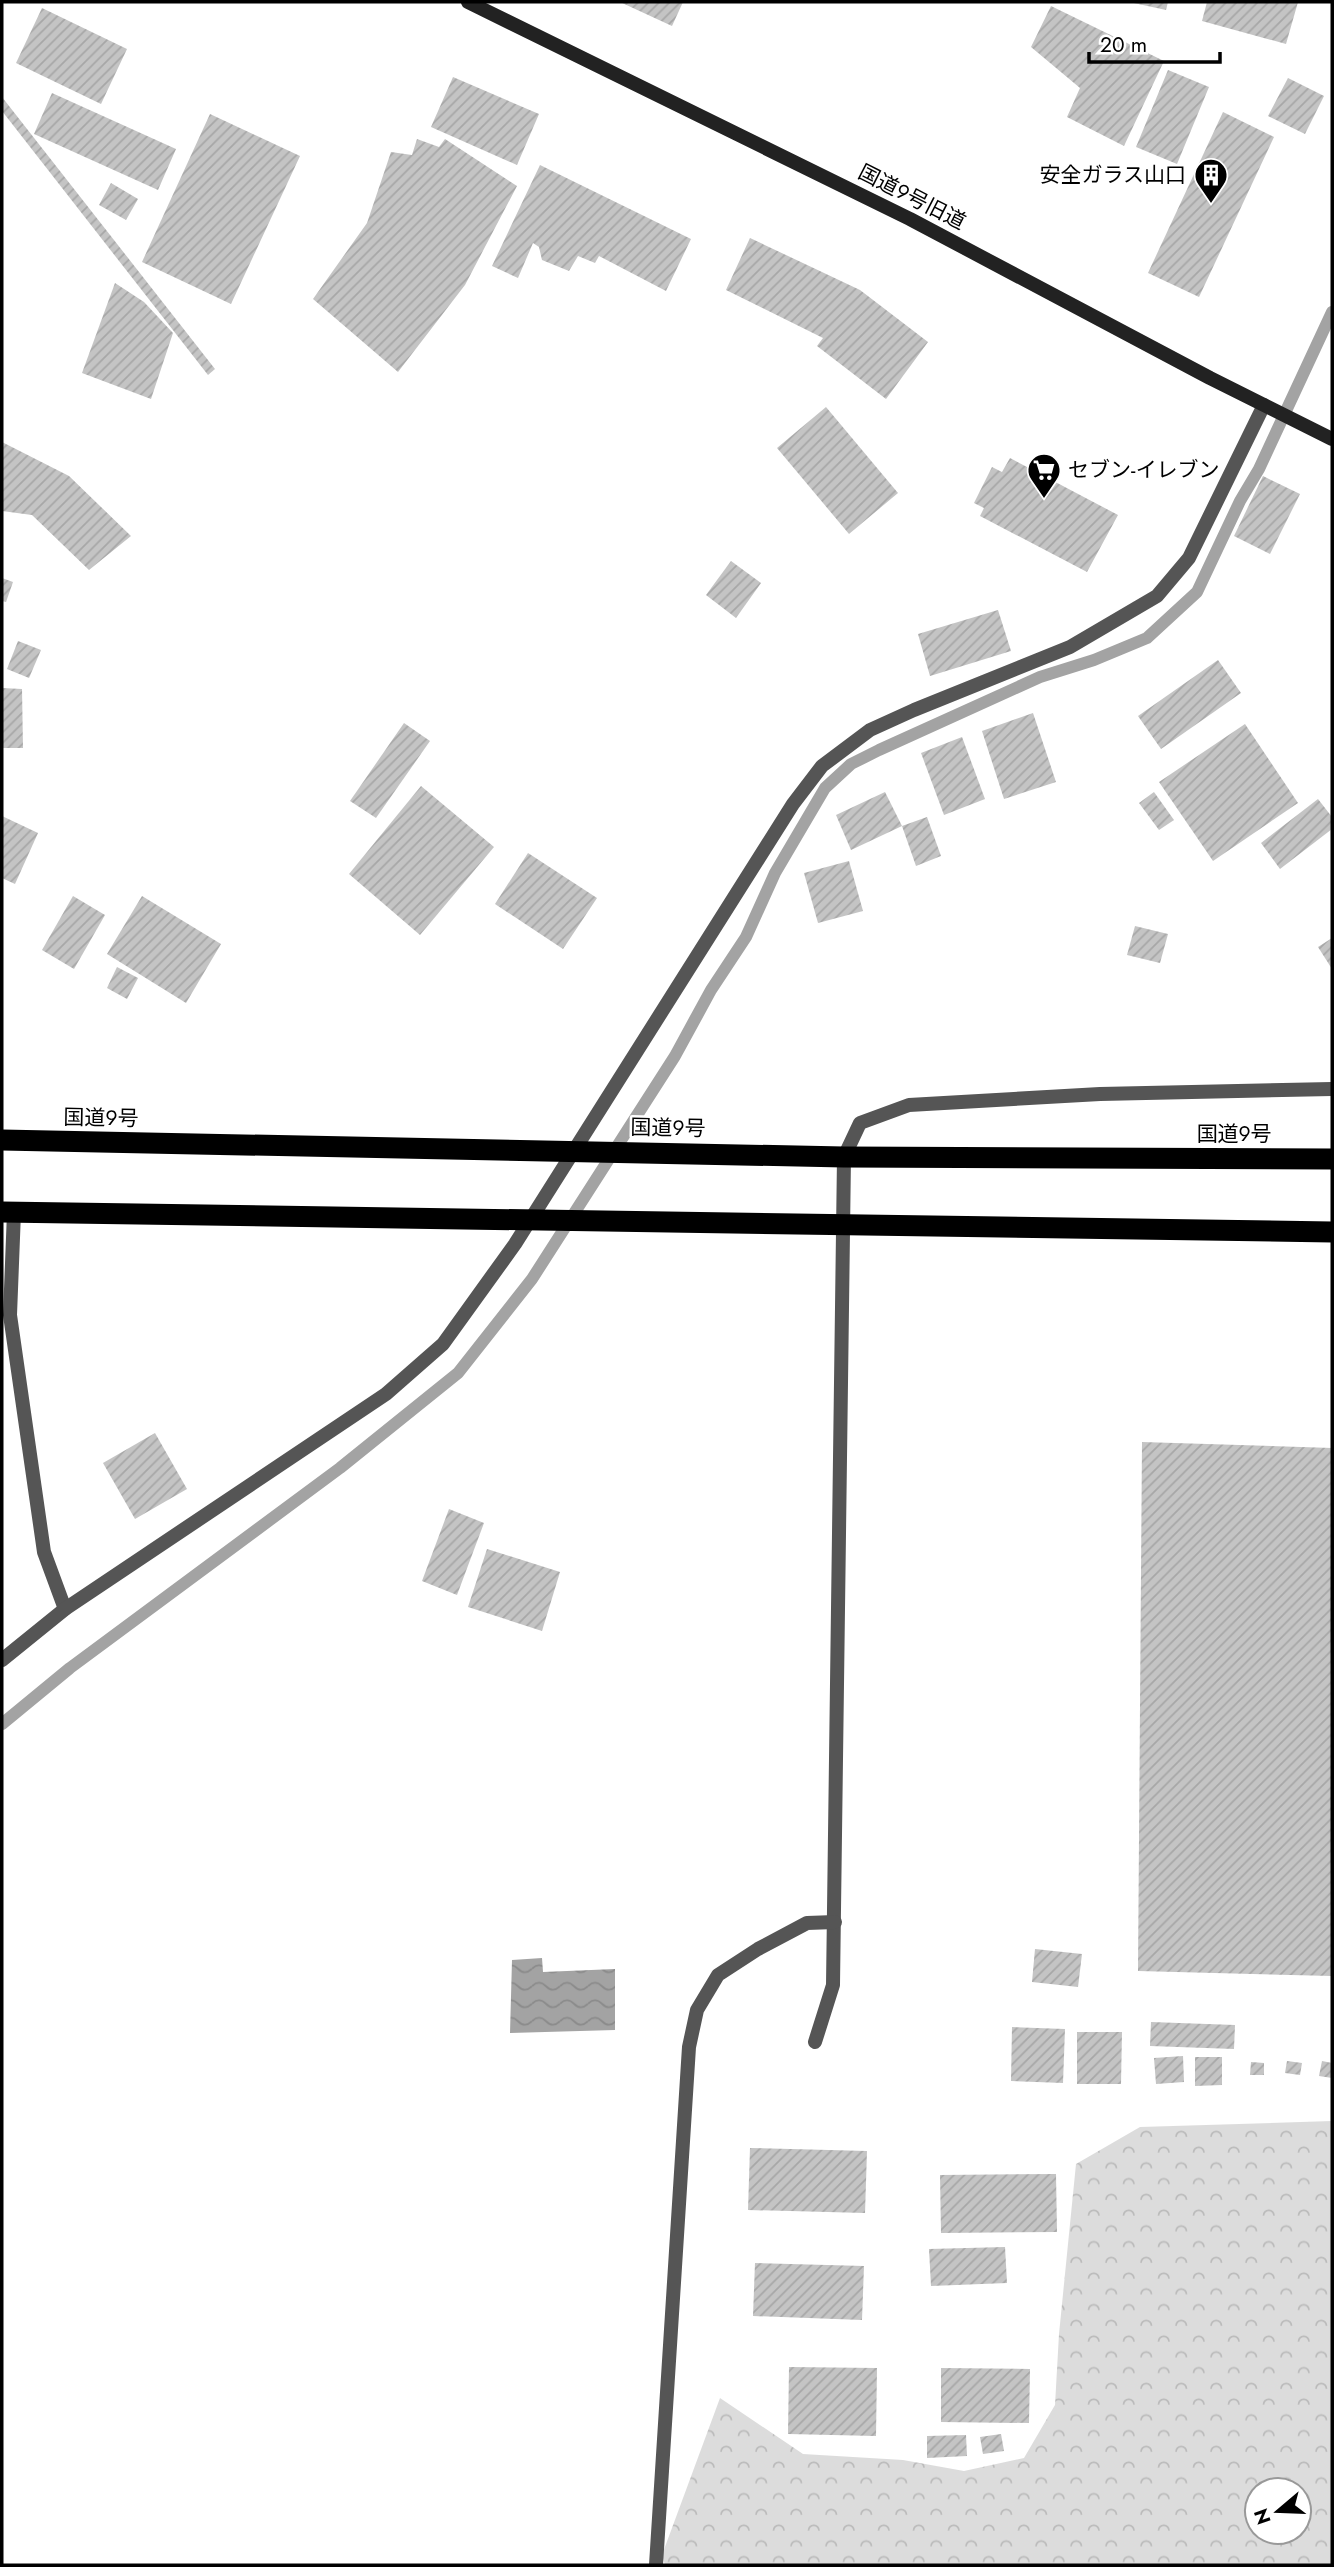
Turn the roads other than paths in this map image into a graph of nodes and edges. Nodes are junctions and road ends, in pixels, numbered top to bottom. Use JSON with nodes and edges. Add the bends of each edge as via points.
{"nodes":[{"id":1,"x":468,"y":2,"type":"edge"},
{"id":2,"x":1264,"y":405,"type":"junction"},
{"id":3,"x":1332,"y":439,"type":"edge"},
{"id":4,"x":1332,"y":1089,"type":"edge"},
{"id":5,"x":2,"y":1140,"type":"edge"},
{"id":6,"x":844,"y":1157,"type":"junction"},
{"id":7,"x":1332,"y":1159,"type":"edge"},
{"id":8,"x":8,"y":1212,"type":"edge"},
{"id":9,"x":843,"y":1225,"type":"junction"},
{"id":10,"x":1332,"y":1232,"type":"edge"},
{"id":11,"x":6,"y":1287,"type":"edge"},
{"id":12,"x":65,"y":1609,"type":"junction"},
{"id":13,"x":2,"y":1660,"type":"edge"},
{"id":14,"x":835,"y":1922,"type":"junction"},
{"id":15,"x":815,"y":2042,"type":"dead end"},
{"id":16,"x":656,"y":2565,"type":"edge"}],
"edges":[{"from":1,"to":2,"type":"street","name":"国道9号旧道","via":[[910,219]]},
{"from":2,"to":3,"type":"street","name":"国道9号旧道"},
{"from":2,"to":12,"type":"street","via":[[1189,558],[1157,596],[1070,647],[870,730],[822,766],[793,804],[515,1244],[443,1344],[386,1394]]},
{"from":4,"to":6,"type":"street","via":[[1100,1094],[909,1105],[860,1123]]},
{"from":5,"to":6,"type":"highway","name":"国道9号"},
{"from":6,"to":7,"type":"highway","name":"国道9号"},
{"from":6,"to":9,"type":"street"},
{"from":8,"to":9,"type":"highway"},
{"from":8,"to":11,"type":"street"},
{"from":9,"to":10,"type":"highway"},
{"from":9,"to":14,"type":"street"},
{"from":11,"to":12,"type":"street","via":[[44,1552]]},
{"from":12,"to":13,"type":"street"},
{"from":14,"to":15,"type":"street","via":[[833,1985]]},
{"from":14,"to":16,"type":"street","via":[[807,1923],[758,1949],[718,1975],[697,2010],[689,2047]]}]}
